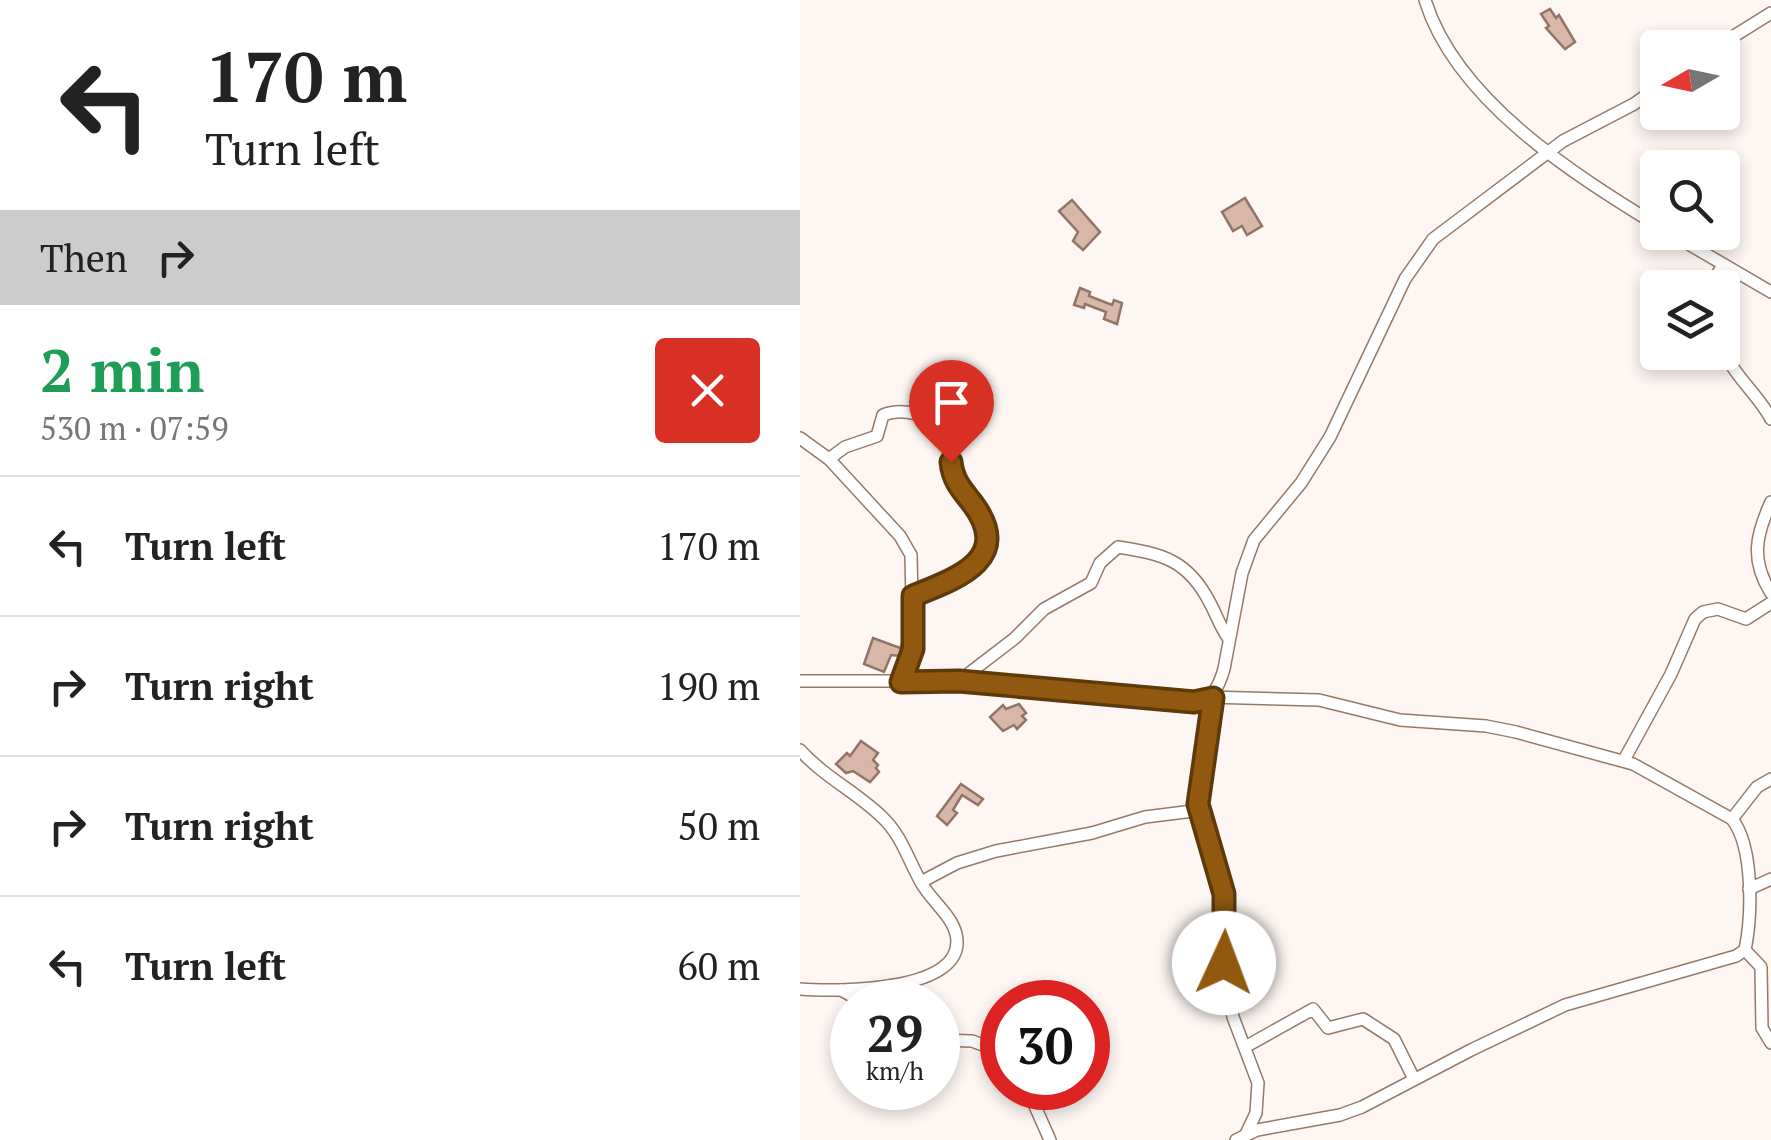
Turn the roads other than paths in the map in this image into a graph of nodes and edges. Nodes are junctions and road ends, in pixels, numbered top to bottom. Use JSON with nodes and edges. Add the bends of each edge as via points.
{"nodes":[{"id":1,"x":1425,"y":0,"type":"edge"},
{"id":2,"x":1771,"y":13,"type":"edge"},
{"id":3,"x":1740,"y":32,"type":"edge"},
{"id":4,"x":1640,"y":99,"type":"edge"},
{"id":5,"x":1549,"y":152,"type":"junction"},
{"id":6,"x":1640,"y":215,"type":"edge"},
{"id":7,"x":1698,"y":250,"type":"edge"},
{"id":8,"x":1723,"y":265,"type":"junction"},
{"id":9,"x":1720,"y":270,"type":"edge"},
{"id":10,"x":1771,"y":292,"type":"edge"},
{"id":11,"x":1736,"y":370,"type":"edge"},
{"id":12,"x":1771,"y":419,"type":"edge"},
{"id":13,"x":800,"y":438,"type":"edge"},
{"id":14,"x":829,"y":459,"type":"junction"},
{"id":15,"x":1771,"y":502,"type":"edge"},
{"id":16,"x":1771,"y":593,"type":"edge"},
{"id":17,"x":913,"y":596,"type":"junction"},
{"id":18,"x":1771,"y":603,"type":"edge"},
{"id":19,"x":1229,"y":639,"type":"junction"},
{"id":20,"x":800,"y":680,"type":"edge"},
{"id":21,"x":959,"y":681,"type":"junction"},
{"id":22,"x":901,"y":682,"type":"junction"},
{"id":23,"x":1211,"y":697,"type":"junction"},
{"id":24,"x":800,"y":750,"type":"edge"},
{"id":25,"x":1624,"y":760,"type":"junction"},
{"id":26,"x":1771,"y":779,"type":"edge"},
{"id":27,"x":1198,"y":804,"type":"junction"},
{"id":28,"x":1732,"y":819,"type":"junction"},
{"id":29,"x":1771,"y":879,"type":"edge"},
{"id":30,"x":921,"y":882,"type":"junction"},
{"id":31,"x":1749,"y":889,"type":"junction"},
{"id":32,"x":1745,"y":950,"type":"junction"},
{"id":33,"x":918,"y":980,"type":"edge"},
{"id":34,"x":800,"y":989,"type":"edge"},
{"id":35,"x":830,"y":990,"type":"edge"},
{"id":36,"x":1771,"y":1043,"type":"edge"},
{"id":37,"x":1244,"y":1046,"type":"junction"},
{"id":38,"x":1414,"y":1079,"type":"junction"},
{"id":39,"x":1037,"y":1110,"type":"edge"},
{"id":40,"x":1241,"y":1137,"type":"edge"},
{"id":41,"x":1050,"y":1140,"type":"edge"}],
"edges":[{"from":1,"to":5,"type":"street","via":[[1468,76]]},
{"from":2,"to":3,"type":"street"},
{"from":4,"to":5,"type":"street"},
{"from":5,"to":6,"type":"street"},
{"from":5,"to":19,"type":"street","via":[[1421,254],[1330,438],[1254,540]]},
{"from":7,"to":8,"type":"street"},
{"from":8,"to":9,"type":"street"},
{"from":8,"to":10,"type":"street"},
{"from":11,"to":12,"type":"street"},
{"from":13,"to":14,"type":"street"},
{"from":14,"to":17,"type":"street","via":[[906,546]]},
{"from":14,"to":17,"type":"street","via":[[877,436],[889,412],[905,411],[944,428],[952,474],[984,522],[988,542],[964,571]]},
{"from":15,"to":16,"type":"street","via":[[1756,551]]},
{"from":17,"to":22,"type":"street","via":[[913,649]]},
{"from":18,"to":25,"type":"street","via":[[1746,619],[1718,609],[1695,620]]},
{"from":19,"to":21,"type":"street","via":[[1180,563],[1118,547],[1091,583],[1044,609]]},
{"from":19,"to":23,"type":"street"},
{"from":20,"to":22,"type":"street"},
{"from":21,"to":22,"type":"street"},
{"from":21,"to":23,"type":"street","via":[[1194,702]]},
{"from":23,"to":25,"type":"street","via":[[1318,700],[1400,720],[1498,728]]},
{"from":23,"to":27,"type":"street"},
{"from":24,"to":30,"type":"street","via":[[886,820]]},
{"from":25,"to":28,"type":"street"},
{"from":26,"to":28,"type":"street"},
{"from":27,"to":30,"type":"street","via":[[1189,813],[1145,817],[972,858]]},
{"from":27,"to":37,"type":"street","via":[[1224,894],[1224,963]]},
{"from":28,"to":31,"type":"street","via":[[1742,835]]},
{"from":29,"to":31,"type":"street"},
{"from":30,"to":33,"type":"street","via":[[956,933],[956,949],[942,969]]},
{"from":31,"to":32,"type":"street"},
{"from":32,"to":36,"type":"street","via":[[1760,967],[1762,1028]]},
{"from":32,"to":38,"type":"street","via":[[1549,1011]]},
{"from":34,"to":35,"type":"street"},
{"from":37,"to":38,"type":"street","via":[[1312,1009],[1328,1028],[1363,1018],[1394,1039]]},
{"from":37,"to":40,"type":"street","via":[[1258,1097]]},
{"from":38,"to":40,"type":"street","via":[[1340,1114]]},
{"from":39,"to":41,"type":"street"}]}
